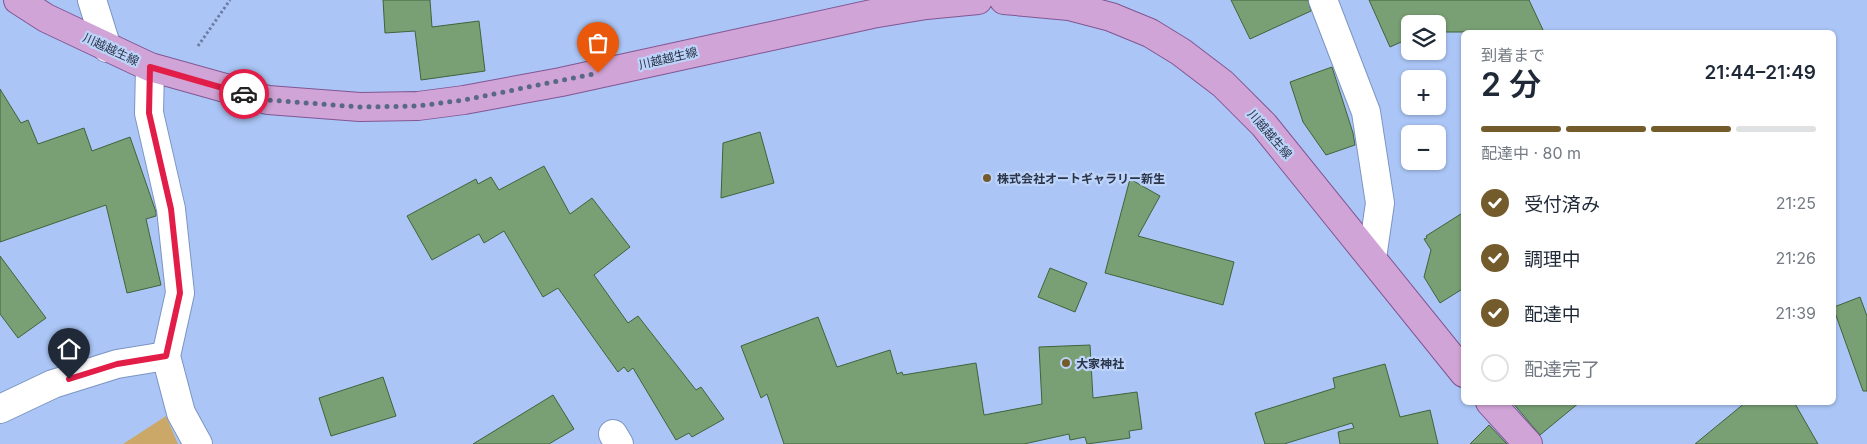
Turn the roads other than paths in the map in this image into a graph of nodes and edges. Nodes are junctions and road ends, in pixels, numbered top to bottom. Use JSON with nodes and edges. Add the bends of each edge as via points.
{"nodes":[{"id":1,"x":18,"y":0,"type":"edge"},
{"id":2,"x":92,"y":0,"type":"edge"},
{"id":3,"x":978,"y":0,"type":"edge"},
{"id":4,"x":1004,"y":0,"type":"edge"},
{"id":5,"x":1323,"y":0,"type":"edge"},
{"id":6,"x":1071,"y":3,"type":"edge"},
{"id":7,"x":107,"y":48,"type":"junction"},
{"id":8,"x":150,"y":67,"type":"junction"},
{"id":9,"x":1372,"y":258,"type":"junction"},
{"id":10,"x":166,"y":356,"type":"junction"},
{"id":11,"x":1461,"y":369,"type":"edge"},
{"id":12,"x":1493,"y":405,"type":"edge"},
{"id":13,"x":0,"y":409,"type":"edge"},
{"id":14,"x":198,"y":444,"type":"edge"},
{"id":15,"x":1528,"y":444,"type":"edge"}],
"edges":[{"from":1,"to":7,"type":"main road","name":"川越越生線","via":[[46,18]]},
{"from":2,"to":7,"type":"street"},
{"from":3,"to":8,"type":"main road","name":"川越越生線","via":[[872,14],[561,82],[418,106],[360,107],[268,100]]},
{"from":4,"to":6,"type":"main road","name":"川越越生線"},
{"from":5,"to":9,"type":"street","via":[[1366,112],[1380,204]]},
{"from":6,"to":9,"type":"main road","name":"川越越生線","via":[[1150,33],[1223,84],[1264,124]]},
{"from":7,"to":8,"type":"main road","name":"川越越生線"},
{"from":8,"to":10,"type":"street","via":[[149,113],[171,209],[180,293]]},
{"from":9,"to":11,"type":"main road","name":"川越越生線"},
{"from":10,"to":13,"type":"street","via":[[108,367],[54,384]]},
{"from":10,"to":14,"type":"street","via":[[181,413]]},
{"from":12,"to":15,"type":"main road"}]}
